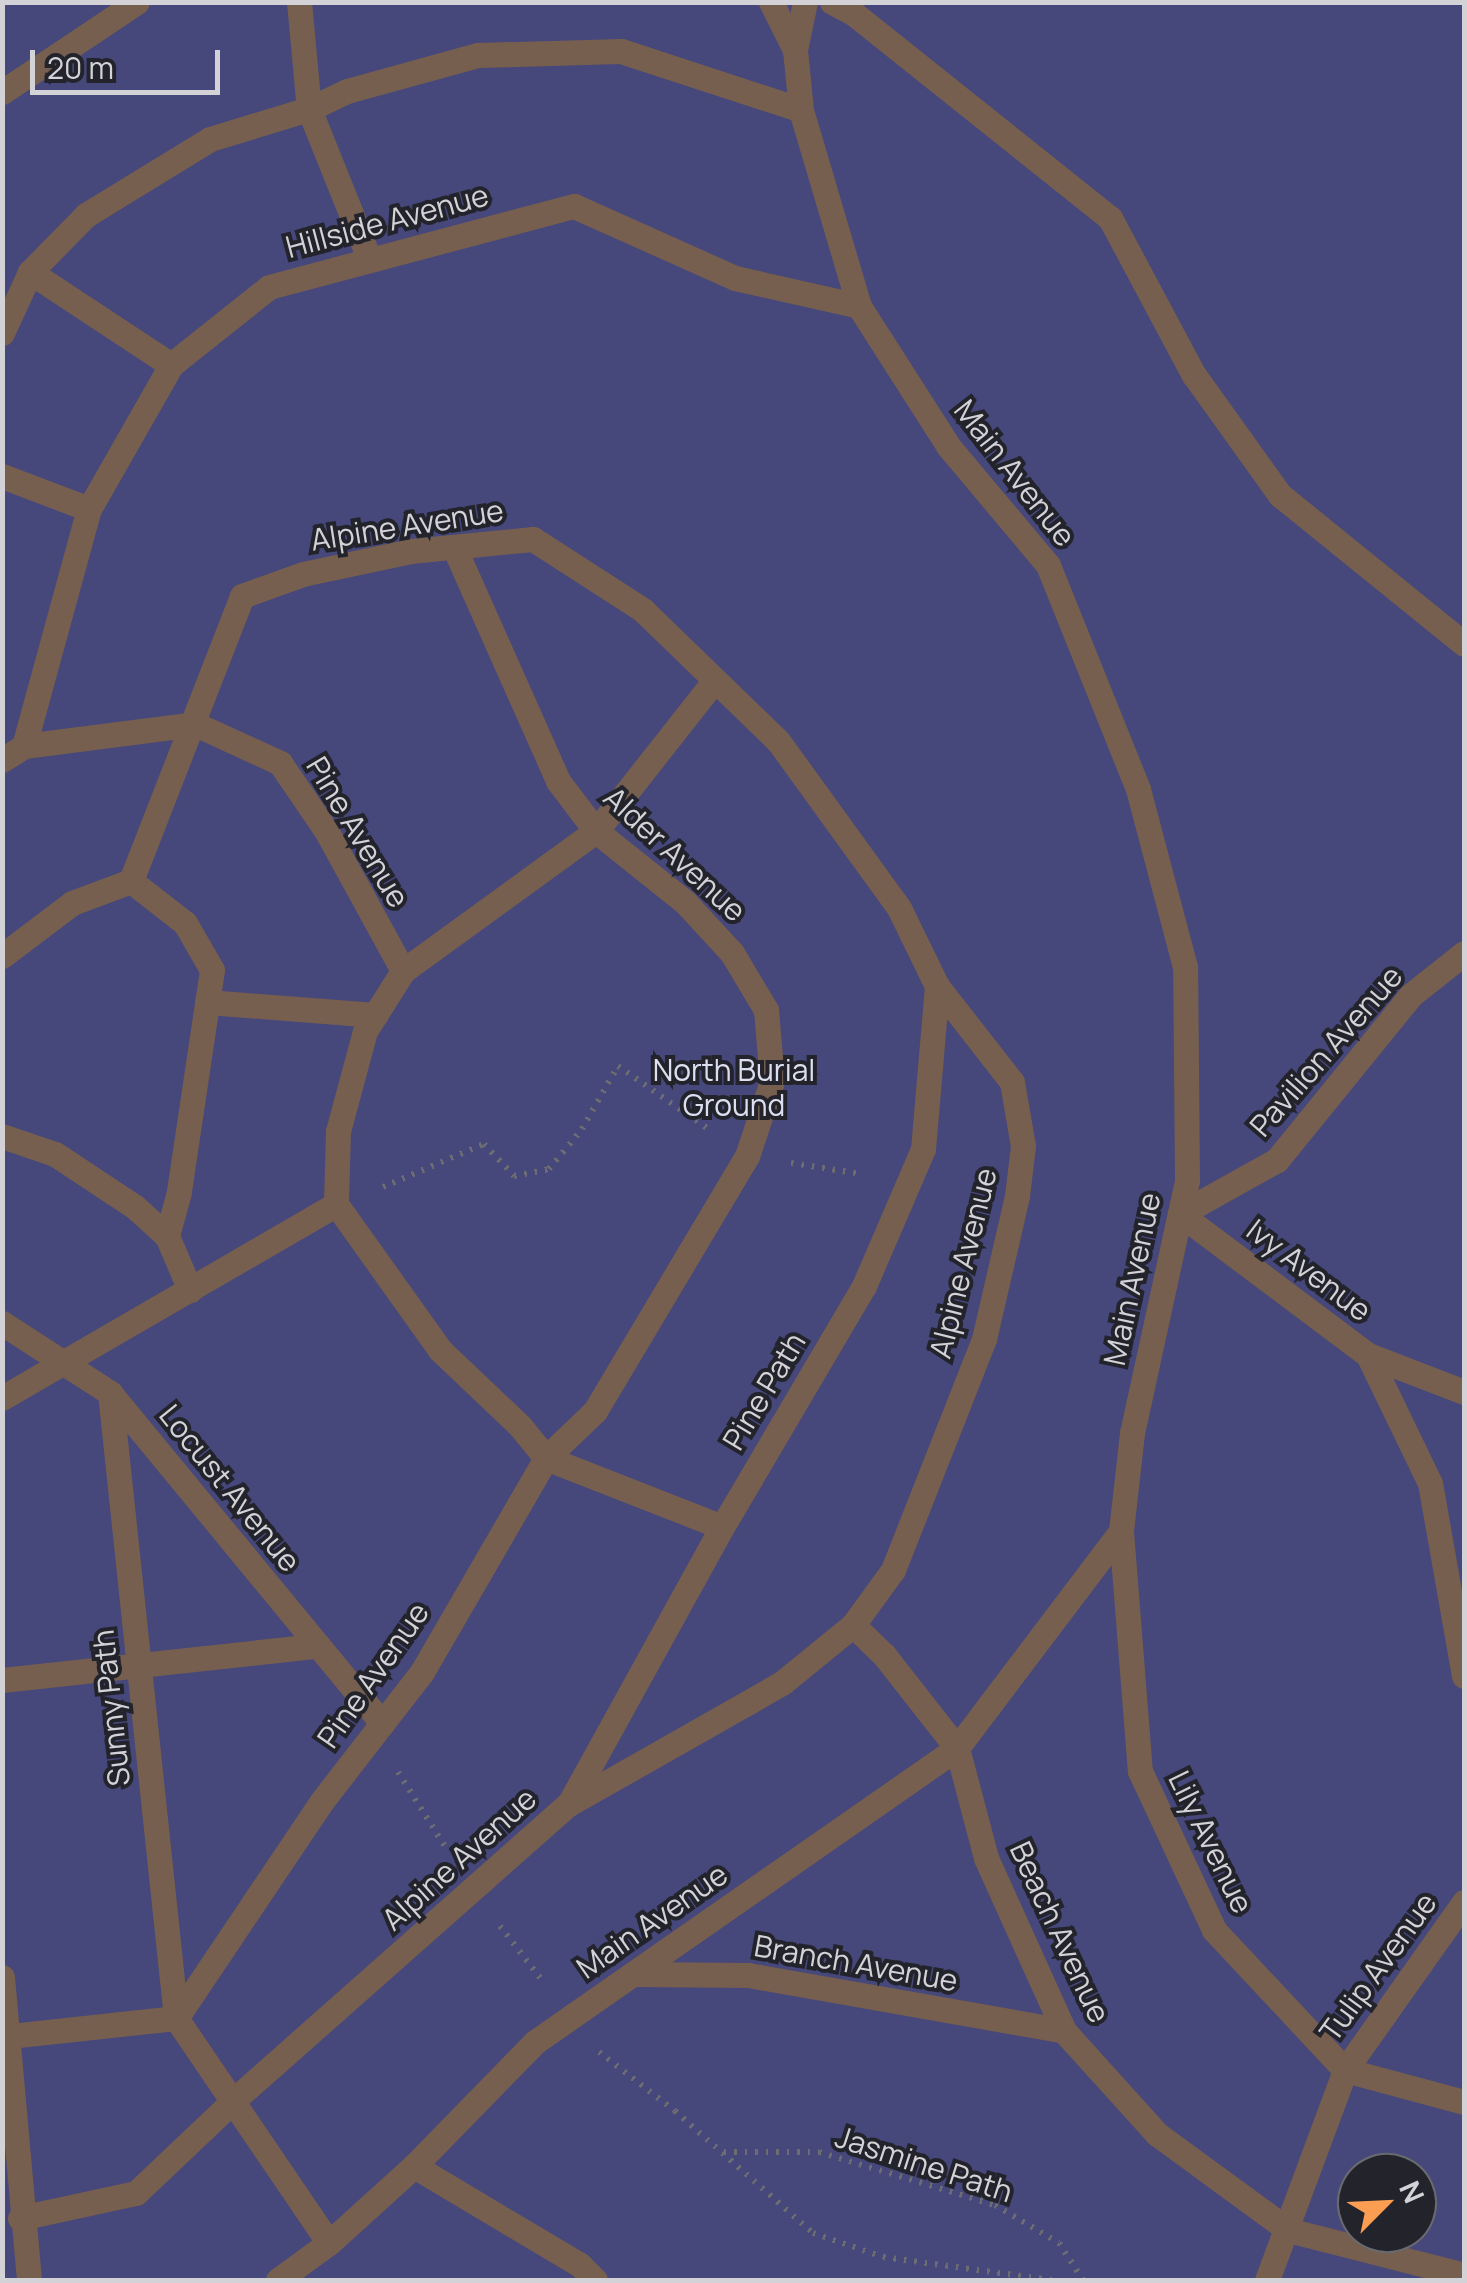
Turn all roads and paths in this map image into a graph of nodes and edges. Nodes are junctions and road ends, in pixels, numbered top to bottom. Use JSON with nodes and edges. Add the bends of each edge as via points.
{"nodes":[{"id":1,"x":138,"y":2,"type":"edge"},
{"id":2,"x":299,"y":2,"type":"edge"},
{"id":3,"x":771,"y":2,"type":"edge"},
{"id":4,"x":805,"y":2,"type":"edge"},
{"id":5,"x":832,"y":2,"type":"edge"},
{"id":6,"x":795,"y":50,"type":"junction"},
{"id":7,"x":2,"y":92,"type":"edge"},
{"id":8,"x":309,"y":109,"type":"junction"},
{"id":9,"x":801,"y":110,"type":"junction"},
{"id":10,"x":369,"y":258,"type":"junction"},
{"id":11,"x":30,"y":272,"type":"junction"},
{"id":12,"x":859,"y":306,"type":"junction"},
{"id":13,"x":2,"y":333,"type":"edge"},
{"id":14,"x":171,"y":365,"type":"junction"},
{"id":15,"x":2,"y":476,"type":"edge"},
{"id":16,"x":89,"y":509,"type":"junction"},
{"id":17,"x":454,"y":547,"type":"junction"},
{"id":18,"x":1464,"y":644,"type":"edge"},
{"id":19,"x":714,"y":680,"type":"junction"},
{"id":20,"x":194,"y":724,"type":"junction"},
{"id":21,"x":14,"y":753,"type":"edge"},
{"id":22,"x":596,"y":831,"type":"junction"},
{"id":23,"x":131,"y":881,"type":"junction"},
{"id":24,"x":1464,"y":953,"type":"edge"},
{"id":25,"x":2,"y":956,"type":"edge"},
{"id":26,"x":403,"y":971,"type":"junction"},
{"id":27,"x":937,"y":986,"type":"junction"},
{"id":28,"x":207,"y":1002,"type":"junction"},
{"id":29,"x":375,"y":1015,"type":"junction"},
{"id":30,"x":2,"y":1136,"type":"edge"},
{"id":31,"x":747,"y":1156,"type":"junction"},
{"id":32,"x":910,"y":1182,"type":"junction"},
{"id":33,"x":336,"y":1204,"type":"junction"},
{"id":34,"x":1180,"y":1214,"type":"junction"},
{"id":35,"x":168,"y":1236,"type":"junction"},
{"id":36,"x":190,"y":1290,"type":"junction"},
{"id":37,"x":2,"y":1323,"type":"edge"},
{"id":38,"x":1368,"y":1355,"type":"junction"},
{"id":39,"x":64,"y":1361,"type":"junction"},
{"id":40,"x":110,"y":1392,"type":"junction"},
{"id":41,"x":1464,"y":1392,"type":"edge"},
{"id":42,"x":2,"y":1398,"type":"edge"},
{"id":43,"x":546,"y":1458,"type":"junction"},
{"id":44,"x":722,"y":1527,"type":"junction"},
{"id":45,"x":1121,"y":1531,"type":"junction"},
{"id":46,"x":853,"y":1624,"type":"junction"},
{"id":47,"x":316,"y":1646,"type":"junction"},
{"id":48,"x":139,"y":1665,"type":"junction"},
{"id":49,"x":1464,"y":1676,"type":"edge"},
{"id":50,"x":2,"y":1680,"type":"edge"},
{"id":51,"x":382,"y":1723,"type":"junction"},
{"id":52,"x":956,"y":1748,"type":"junction"},
{"id":53,"x":569,"y":1804,"type":"junction"},
{"id":54,"x":473,"y":1891,"type":"junction"},
{"id":55,"x":1464,"y":1902,"type":"edge"},
{"id":56,"x":635,"y":1974,"type":"junction"},
{"id":57,"x":2,"y":1977,"type":"edge"},
{"id":58,"x":176,"y":2018,"type":"junction"},
{"id":59,"x":571,"y":2018,"type":"junction"},
{"id":60,"x":1064,"y":2031,"type":"junction"},
{"id":61,"x":11,"y":2036,"type":"edge"},
{"id":62,"x":1345,"y":2070,"type":"junction"},
{"id":63,"x":236,"y":2099,"type":"junction"},
{"id":64,"x":1464,"y":2102,"type":"edge"},
{"id":65,"x":723,"y":2152,"type":"junction"},
{"id":66,"x":414,"y":2166,"type":"junction"},
{"id":67,"x":20,"y":2218,"type":"junction"},
{"id":68,"x":1288,"y":2230,"type":"junction"},
{"id":69,"x":330,"y":2243,"type":"junction"},
{"id":70,"x":1464,"y":2275,"type":"edge"},
{"id":71,"x":30,"y":2280,"type":"edge"},
{"id":72,"x":278,"y":2280,"type":"edge"},
{"id":73,"x":595,"y":2280,"type":"edge"},
{"id":74,"x":1051,"y":2280,"type":"edge"},
{"id":75,"x":1083,"y":2280,"type":"edge"},
{"id":76,"x":1267,"y":2280,"type":"edge"}],
"edges":[{"from":1,"to":7,"type":"lane"},
{"from":2,"to":8,"type":"lane"},
{"from":3,"to":6,"type":"lane","name":"Main Avenue"},
{"from":4,"to":6,"type":"lane"},
{"from":5,"to":18,"type":"lane","via":[[1110,218],[1194,376],[1280,494]]},
{"from":6,"to":9,"type":"lane","name":"Main Avenue"},
{"from":8,"to":9,"type":"lane","via":[[347,91],[478,55],[622,51]]},
{"from":8,"to":10,"type":"lane"},
{"from":8,"to":11,"type":"lane","via":[[210,139],[86,215]]},
{"from":9,"to":12,"type":"lane","name":"Main Avenue"},
{"from":10,"to":12,"type":"lane","name":"Hillside Avenue","via":[[574,206],[735,278]]},
{"from":10,"to":14,"type":"lane","name":"Hillside Avenue","via":[[269,286]]},
{"from":11,"to":13,"type":"lane"},
{"from":11,"to":14,"type":"lane"},
{"from":12,"to":34,"type":"lane","name":"Main Avenue","via":[[949,447],[1048,565],[1138,789],[1185,967],[1188,1180]]},
{"from":14,"to":16,"type":"lane","name":"Hillside Avenue"},
{"from":15,"to":16,"type":"lane"},
{"from":16,"to":21,"type":"lane","name":"Hillside Avenue"},
{"from":17,"to":19,"type":"lane","name":"Alpine Avenue","via":[[532,539],[643,610]]},
{"from":17,"to":20,"type":"lane","name":"Alpine Avenue","via":[[303,574],[242,596]]},
{"from":17,"to":22,"type":"lane","name":"Alder Avenue","via":[[558,781]]},
{"from":19,"to":22,"type":"lane"},
{"from":19,"to":27,"type":"lane","name":"Alpine Avenue","via":[[778,742],[822,802],[899,908]]},
{"from":20,"to":21,"type":"lane"},
{"from":20,"to":23,"type":"lane","name":"Alpine Avenue"},
{"from":20,"to":26,"type":"lane","name":"Pine Avenue","via":[[280,763],[327,832]]},
{"from":22,"to":26,"type":"lane"},
{"from":22,"to":31,"type":"lane","name":"Alder Avenue","via":[[685,902],[732,952],[766,1010],[772,1082]]},
{"from":23,"to":25,"type":"lane","via":[[72,902]]},
{"from":23,"to":28,"type":"lane","via":[[185,923],[212,970]]},
{"from":24,"to":34,"type":"lane","name":"Pavilion Avenue","via":[[1411,994],[1277,1160]]},
{"from":26,"to":29,"type":"lane"},
{"from":27,"to":32,"type":"lane","name":"Pine Path","via":[[923,1149]]},
{"from":27,"to":46,"type":"lane","name":"Alpine Avenue","via":[[1012,1082],[1023,1146],[1017,1196],[984,1340],[893,1570]]},
{"from":28,"to":29,"type":"lane"},
{"from":28,"to":35,"type":"lane"},
{"from":29,"to":33,"type":"lane","via":[[338,1131]]},
{"from":30,"to":35,"type":"lane","via":[[55,1154]]},
{"from":31,"to":32,"type":"path"},
{"from":31,"to":33,"type":"path","via":[[618,1066],[582,1129],[549,1169],[514,1176],[484,1144]]},
{"from":31,"to":43,"type":"lane","name":"Alder Avenue","via":[[595,1410]]},
{"from":32,"to":44,"type":"lane","name":"Pine Path","via":[[864,1286]]},
{"from":33,"to":36,"type":"lane"},
{"from":33,"to":43,"type":"lane","via":[[440,1350]]},
{"from":34,"to":38,"type":"lane","name":"Ivy Avenue"},
{"from":34,"to":45,"type":"lane","name":"Main Avenue","via":[[1132,1433]]},
{"from":35,"to":36,"type":"lane"},
{"from":36,"to":39,"type":"lane"},
{"from":37,"to":39,"type":"lane","name":"Locust Avenue"},
{"from":38,"to":41,"type":"lane"},
{"from":38,"to":49,"type":"lane","name":"Ivy Avenue","via":[[1430,1484]]},
{"from":39,"to":40,"type":"lane","name":"Locust Avenue"},
{"from":39,"to":42,"type":"lane"},
{"from":40,"to":47,"type":"lane","name":"Locust Avenue"},
{"from":40,"to":48,"type":"lane","name":"Sunny Path"},
{"from":43,"to":44,"type":"lane"},
{"from":43,"to":51,"type":"lane","name":"Pine Avenue","via":[[422,1672]]},
{"from":44,"to":53,"type":"lane","name":"Pine Path"},
{"from":45,"to":52,"type":"lane","name":"Main Avenue"},
{"from":45,"to":62,"type":"lane","name":"Lily Avenue","via":[[1140,1771],[1214,1930]]},
{"from":46,"to":52,"type":"lane"},
{"from":46,"to":53,"type":"lane","name":"Alpine Avenue","via":[[782,1683]]},
{"from":47,"to":48,"type":"lane"},
{"from":47,"to":51,"type":"lane","name":"Locust Avenue"},
{"from":48,"to":50,"type":"lane"},
{"from":48,"to":58,"type":"lane","name":"Sunny Path"},
{"from":51,"to":54,"type":"path","via":[[395,1767]]},
{"from":51,"to":58,"type":"lane","name":"Pine Avenue","via":[[299,1833]]},
{"from":52,"to":56,"type":"lane","name":"Main Avenue"},
{"from":52,"to":60,"type":"lane","name":"Beach Avenue","via":[[986,1858]]},
{"from":53,"to":54,"type":"lane","name":"Alpine Avenue"},
{"from":54,"to":59,"type":"path"},
{"from":54,"to":63,"type":"lane","name":"Alpine Avenue"},
{"from":55,"to":62,"type":"lane","name":"Tulip Avenue"},
{"from":56,"to":59,"type":"lane","name":"Main Avenue"},
{"from":56,"to":60,"type":"lane","name":"Branch Avenue","via":[[748,1975]]},
{"from":57,"to":61,"type":"lane"},
{"from":58,"to":61,"type":"lane"},
{"from":58,"to":63,"type":"lane"},
{"from":59,"to":65,"type":"path","via":[[594,2048]]},
{"from":59,"to":66,"type":"lane","name":"Main Avenue","via":[[535,2042]]},
{"from":60,"to":68,"type":"lane","name":"Beach Avenue","via":[[1158,2134]]},
{"from":61,"to":67,"type":"lane"},
{"from":62,"to":64,"type":"lane"},
{"from":62,"to":68,"type":"lane","name":"Tulip Avenue"},
{"from":63,"to":67,"type":"lane","name":"Alpine Avenue","via":[[136,2193]]},
{"from":63,"to":69,"type":"lane"},
{"from":65,"to":74,"type":"path","via":[[814,2233],[883,2257]]},
{"from":65,"to":75,"type":"path","name":"Jasmine Path","via":[[819,2152],[995,2206],[1060,2243]]},
{"from":66,"to":69,"type":"lane","name":"Main Avenue"},
{"from":66,"to":73,"type":"lane"},
{"from":67,"to":71,"type":"lane"},
{"from":68,"to":70,"type":"lane","name":"Beach Avenue"},
{"from":68,"to":76,"type":"lane"},
{"from":69,"to":72,"type":"lane","name":"Main Avenue"}]}
